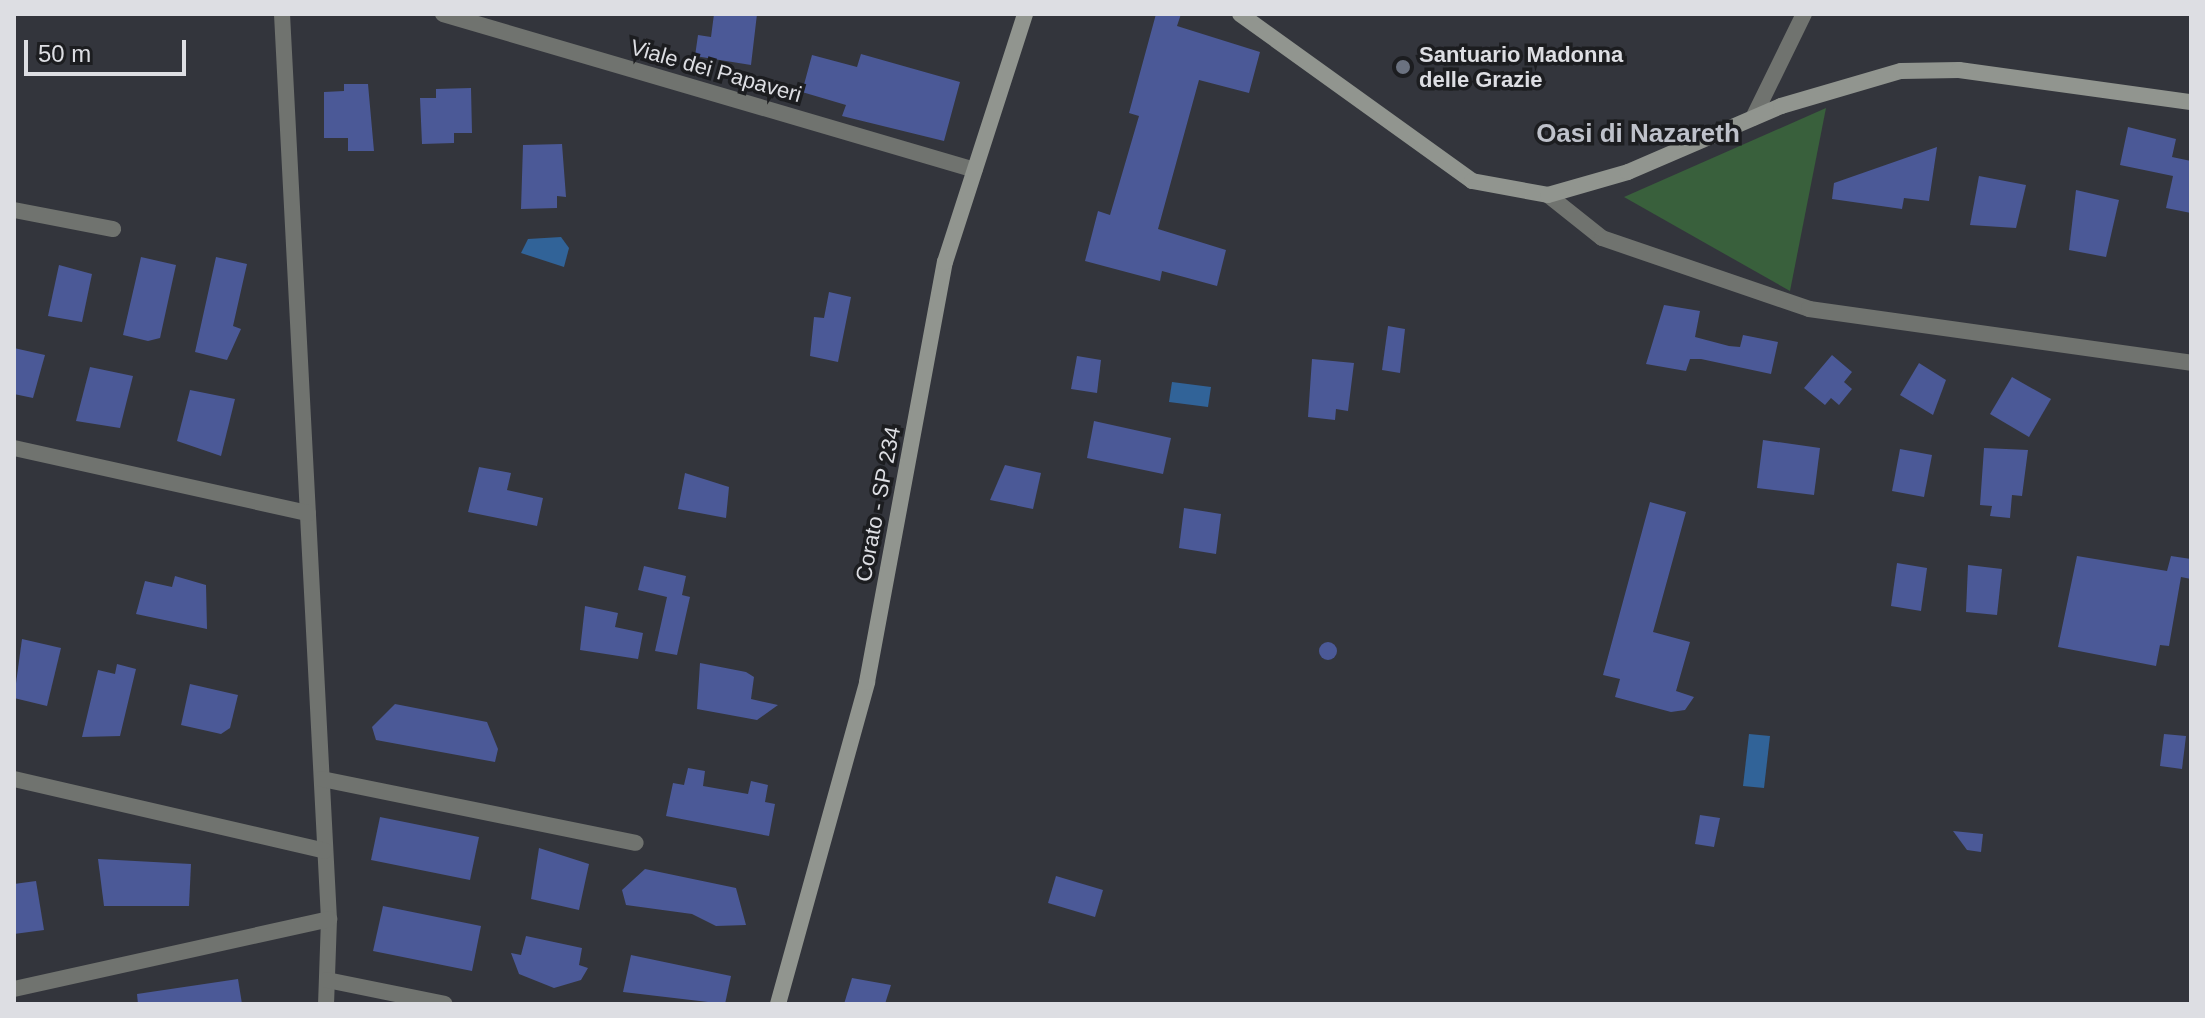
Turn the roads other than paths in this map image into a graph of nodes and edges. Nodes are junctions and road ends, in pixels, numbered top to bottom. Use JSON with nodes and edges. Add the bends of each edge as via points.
{"nodes":[{"id":1,"x":282,"y":14,"type":"edge"},
{"id":2,"x":443,"y":14,"type":"edge"},
{"id":3,"x":1025,"y":14,"type":"edge"},
{"id":4,"x":1240,"y":14,"type":"edge"},
{"id":5,"x":1804,"y":14,"type":"edge"},
{"id":6,"x":2191,"y":102,"type":"edge"},
{"id":7,"x":1753,"y":118,"type":"junction"},
{"id":8,"x":975,"y":170,"type":"junction"},
{"id":9,"x":1548,"y":195,"type":"junction"},
{"id":10,"x":14,"y":210,"type":"edge"},
{"id":11,"x":113,"y":229,"type":"dead end"},
{"id":12,"x":2191,"y":363,"type":"edge"},
{"id":13,"x":14,"y":448,"type":"edge"},
{"id":14,"x":308,"y":513,"type":"junction"},
{"id":15,"x":14,"y":779,"type":"edge"},
{"id":16,"x":322,"y":779,"type":"junction"},
{"id":17,"x":636,"y":843,"type":"dead end"},
{"id":18,"x":325,"y":851,"type":"junction"},
{"id":19,"x":329,"y":919,"type":"junction"},
{"id":20,"x":327,"y":980,"type":"junction"},
{"id":21,"x":14,"y":989,"type":"edge"},
{"id":22,"x":326,"y":1004,"type":"edge"},
{"id":23,"x":445,"y":1004,"type":"edge"},
{"id":24,"x":778,"y":1004,"type":"edge"}],
"edges":[{"from":1,"to":14,"type":"street"},
{"from":2,"to":8,"type":"street","name":"Viale dei Papaveri"},
{"from":3,"to":8,"type":"street","name":"Corato - SP 234"},
{"from":4,"to":9,"type":"street","via":[[1472,181]]},
{"from":5,"to":7,"type":"street"},
{"from":6,"to":7,"type":"street","via":[[1959,70],[1901,71]]},
{"from":7,"to":9,"type":"street","via":[[1628,172]]},
{"from":8,"to":24,"type":"street","name":"Corato - SP 234","via":[[945,262],[867,682]]},
{"from":9,"to":12,"type":"street","via":[[1602,238],[1809,309]]},
{"from":10,"to":11,"type":"street"},
{"from":13,"to":14,"type":"street"},
{"from":14,"to":16,"type":"street"},
{"from":15,"to":18,"type":"street"},
{"from":16,"to":17,"type":"street"},
{"from":16,"to":18,"type":"street"},
{"from":18,"to":19,"type":"street"},
{"from":19,"to":20,"type":"street"},
{"from":19,"to":21,"type":"street"},
{"from":20,"to":22,"type":"street"},
{"from":20,"to":23,"type":"street"}]}
